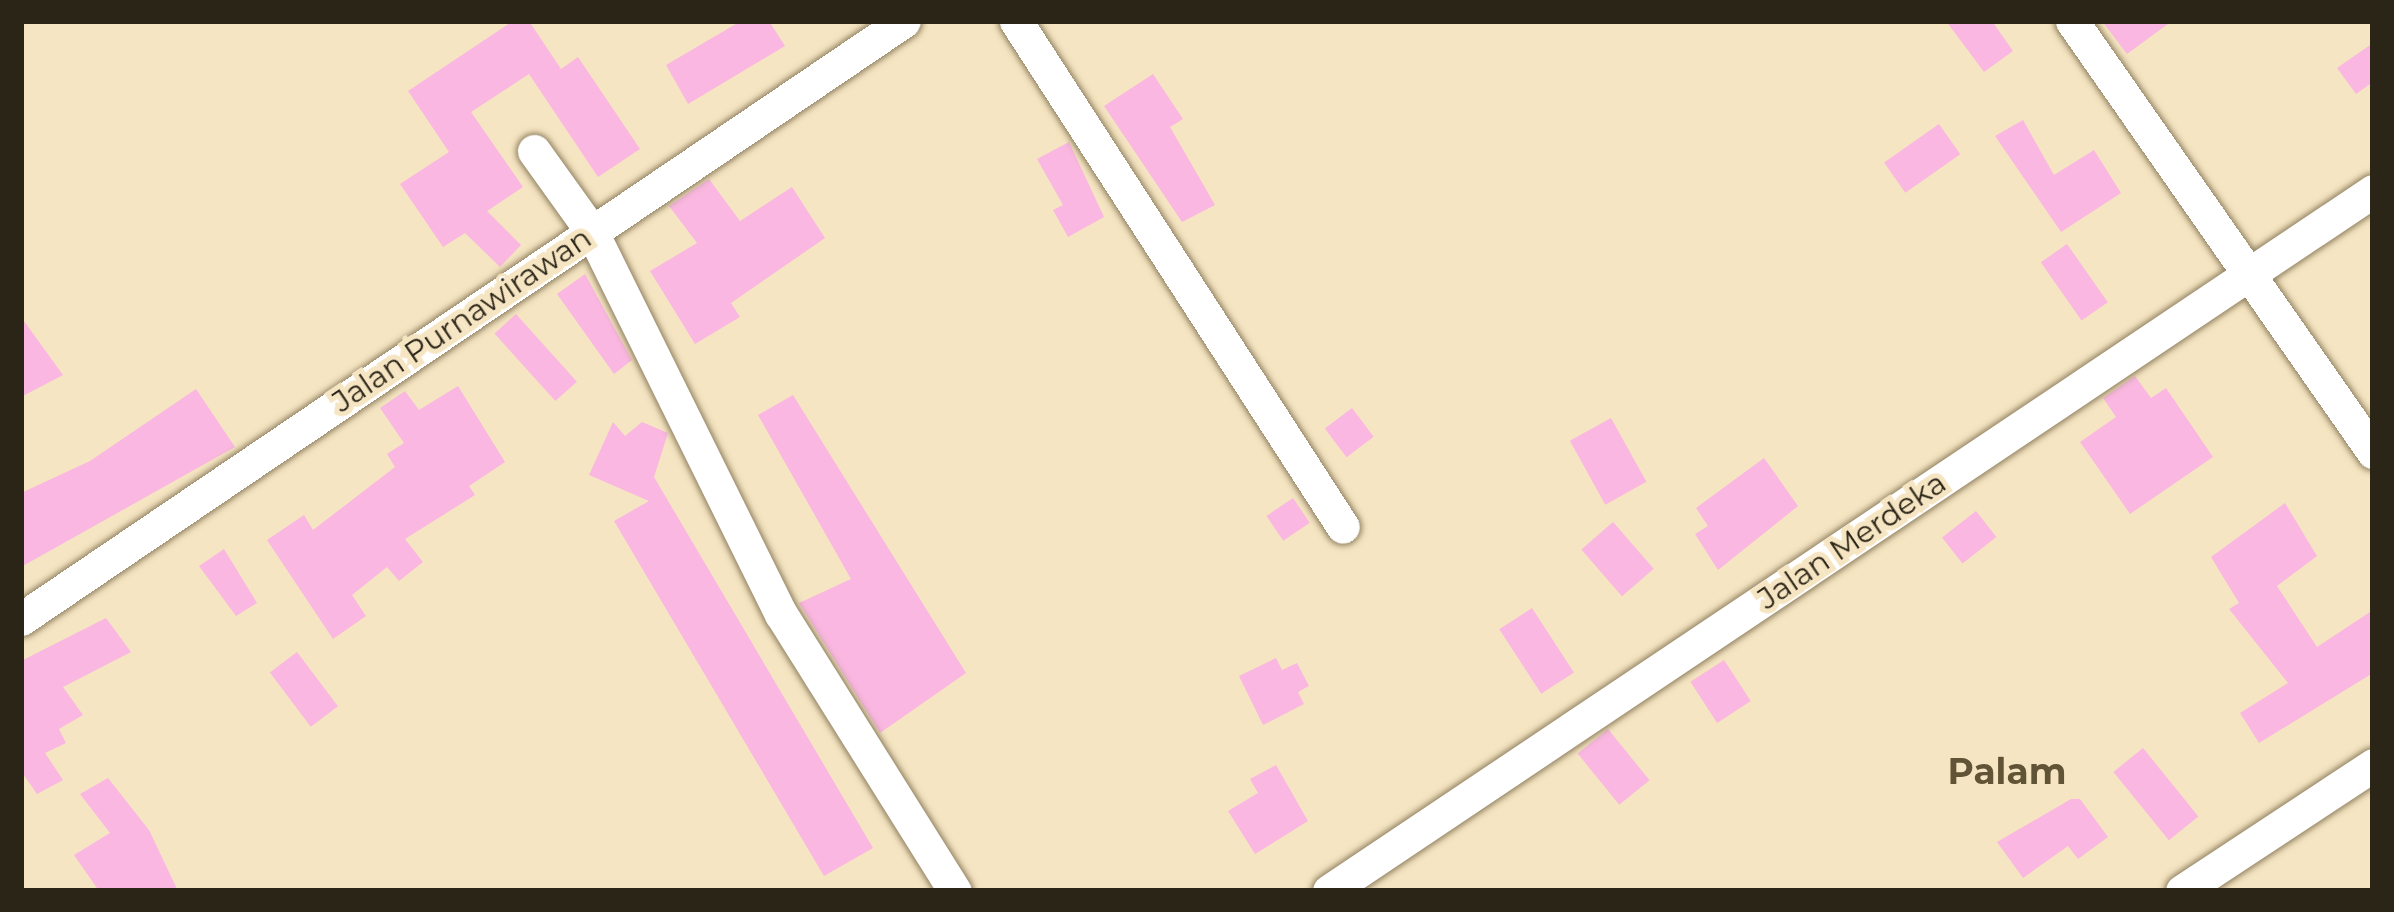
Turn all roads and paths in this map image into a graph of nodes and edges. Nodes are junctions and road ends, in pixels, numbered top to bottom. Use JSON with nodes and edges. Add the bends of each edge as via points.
{"nodes":[{"id":1,"x":904,"y":21,"type":"edge"},
{"id":2,"x":1016,"y":21,"type":"edge"},
{"id":3,"x":2072,"y":21,"type":"edge"},
{"id":4,"x":534,"y":151,"type":"dead end"},
{"id":5,"x":2373,"y":191,"type":"edge"},
{"id":6,"x":592,"y":232,"type":"junction"},
{"id":7,"x":2253,"y":273,"type":"junction"},
{"id":8,"x":2373,"y":452,"type":"edge"},
{"id":9,"x":1343,"y":527,"type":"dead end"},
{"id":10,"x":21,"y":619,"type":"edge"},
{"id":11,"x":2373,"y":765,"type":"edge"},
{"id":12,"x":955,"y":891,"type":"edge"},
{"id":13,"x":1329,"y":891,"type":"edge"},
{"id":14,"x":2182,"y":891,"type":"edge"}],
"edges":[{"from":1,"to":6,"type":"street","name":"Jalan Purnawirawan"},
{"from":2,"to":9,"type":"street"},
{"from":3,"to":7,"type":"street"},
{"from":4,"to":6,"type":"street"},
{"from":5,"to":7,"type":"street","name":"Jalan Merdeka"},
{"from":6,"to":10,"type":"street","name":"Jalan Purnawirawan"},
{"from":6,"to":12,"type":"street","via":[[781,614]]},
{"from":7,"to":8,"type":"street"},
{"from":7,"to":13,"type":"street","name":"Jalan Merdeka"},
{"from":11,"to":14,"type":"street"}]}
